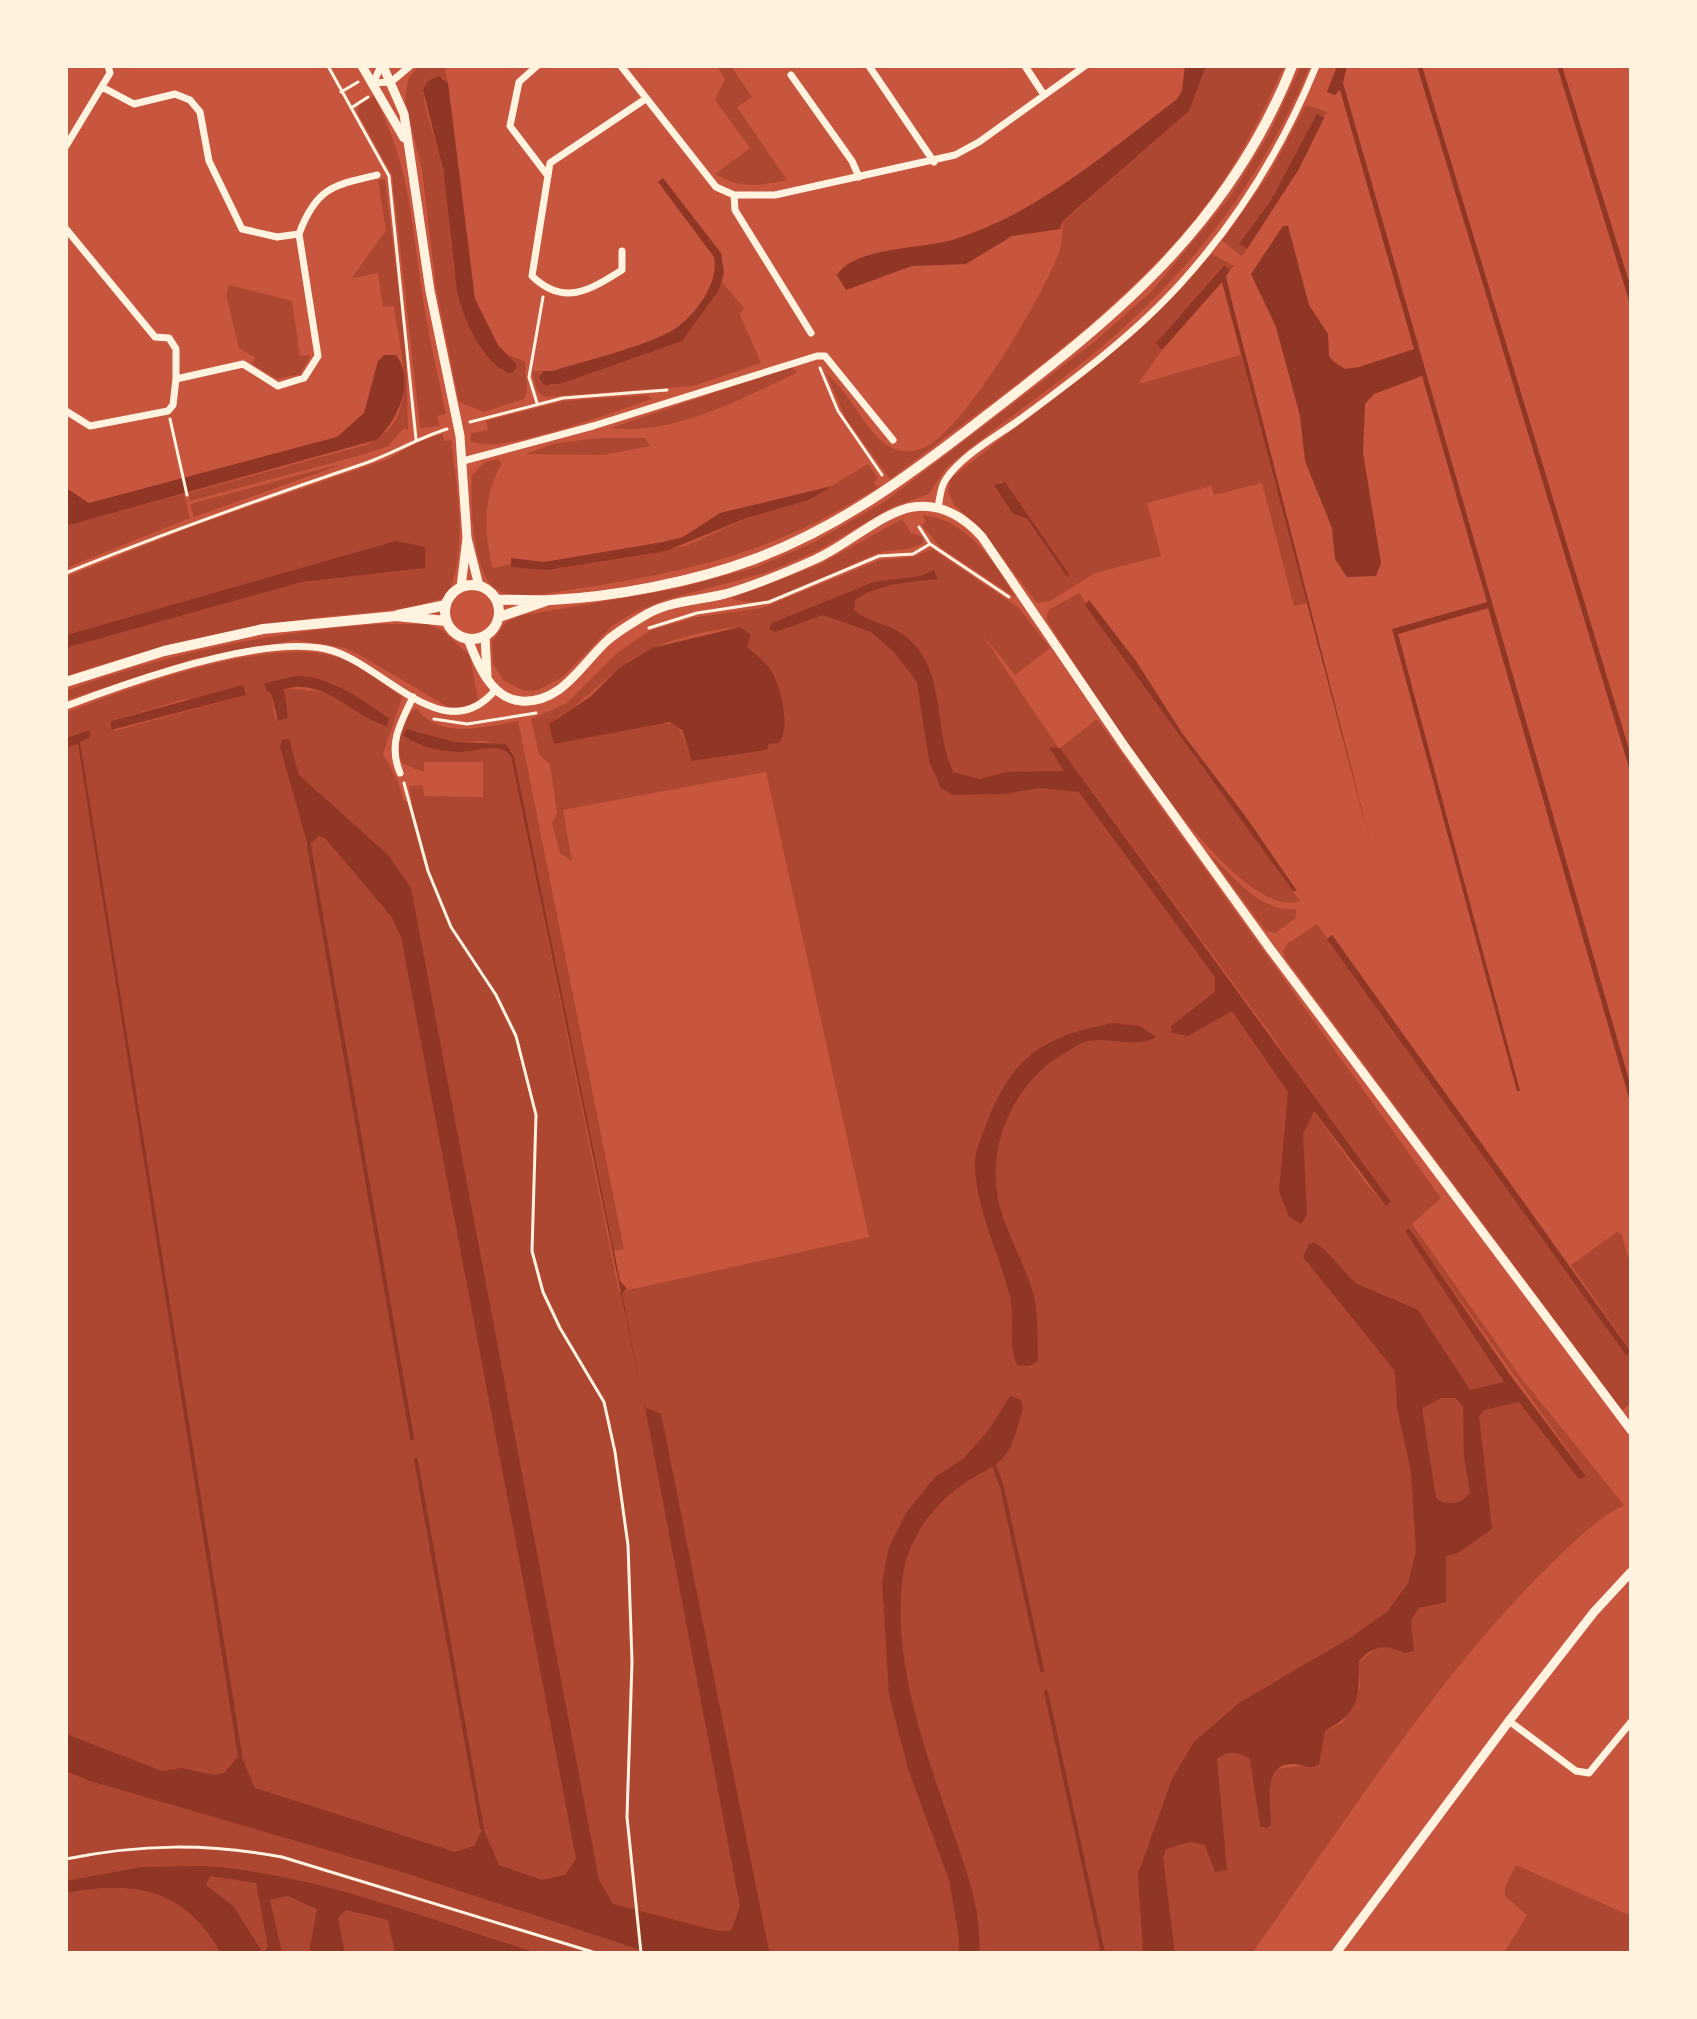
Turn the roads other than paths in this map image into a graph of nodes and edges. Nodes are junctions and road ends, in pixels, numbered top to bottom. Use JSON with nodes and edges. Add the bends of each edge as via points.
{"nodes":[{"id":1,"x":108,"y":66,"type":"edge"},
{"id":2,"x":362,"y":66,"type":"edge"},
{"id":3,"x":382,"y":66,"type":"edge"},
{"id":4,"x":410,"y":66,"type":"edge"},
{"id":5,"x":537,"y":66,"type":"edge"},
{"id":6,"x":621,"y":66,"type":"edge"},
{"id":7,"x":869,"y":66,"type":"edge"},
{"id":8,"x":1025,"y":66,"type":"edge"},
{"id":9,"x":1085,"y":66,"type":"edge"},
{"id":10,"x":1292,"y":66,"type":"edge"},
{"id":11,"x":1316,"y":66,"type":"edge"},
{"id":12,"x":791,"y":75,"type":"dead end"},
{"id":13,"x":391,"y":82,"type":"junction"},
{"id":14,"x":373,"y":83,"type":"junction"},
{"id":15,"x":102,"y":87,"type":"junction"},
{"id":16,"x":1044,"y":95,"type":"junction"},
{"id":17,"x":644,"y":100,"type":"junction"},
{"id":18,"x":406,"y":141,"type":"junction"},
{"id":19,"x":66,"y":146,"type":"edge"},
{"id":20,"x":934,"y":162,"type":"junction"},
{"id":21,"x":377,"y":175,"type":"dead end"},
{"id":22,"x":548,"y":176,"type":"junction"},
{"id":23,"x":859,"y":177,"type":"junction"},
{"id":24,"x":734,"y":195,"type":"junction"},
{"id":25,"x":66,"y":229,"type":"edge"},
{"id":26,"x":299,"y":234,"type":"junction"},
{"id":27,"x":622,"y":251,"type":"dead end"},
{"id":28,"x":811,"y":333,"type":"dead end"},
{"id":29,"x":176,"y":379,"type":"junction"},
{"id":30,"x":66,"y":411,"type":"edge"},
{"id":31,"x":893,"y":440,"type":"dead end"},
{"id":32,"x":463,"y":461,"type":"junction"},
{"id":33,"x":938,"y":508,"type":"junction"},
{"id":34,"x":467,"y":538,"type":"junction"},
{"id":35,"x":479,"y":586,"type":"junction"},
{"id":36,"x":461,"y":587,"type":"junction"},
{"id":37,"x":497,"y":600,"type":"junction"},
{"id":38,"x":548,"y":601,"type":"junction"},
{"id":39,"x":446,"y":605,"type":"junction"},
{"id":40,"x":396,"y":616,"type":"junction"},
{"id":41,"x":499,"y":617,"type":"junction"},
{"id":42,"x":446,"y":621,"type":"junction"},
{"id":43,"x":485,"y":636,"type":"junction"},
{"id":44,"x":468,"y":639,"type":"junction"},
{"id":45,"x":487,"y":676,"type":"junction"},
{"id":46,"x":66,"y":682,"type":"edge"},
{"id":47,"x":496,"y":689,"type":"junction"},
{"id":48,"x":413,"y":697,"type":"junction"},
{"id":49,"x":66,"y":706,"type":"edge"},
{"id":50,"x":400,"y":773,"type":"road end"},
{"id":51,"x":1631,"y":1430,"type":"edge"},
{"id":52,"x":1631,"y":1572,"type":"edge"},
{"id":53,"x":1509,"y":1721,"type":"junction"},
{"id":54,"x":1631,"y":1722,"type":"edge"},
{"id":55,"x":1336,"y":1953,"type":"edge"}],
"edges":[{"from":1,"to":15,"type":"street"},
{"from":2,"to":14,"type":"street"},
{"from":3,"to":13,"type":"street"},
{"from":3,"to":14,"type":"street"},
{"from":4,"to":13,"type":"street"},
{"from":5,"to":22,"type":"street","via":[[519,82],[510,126]]},
{"from":6,"to":17,"type":"street"},
{"from":7,"to":20,"type":"street"},
{"from":8,"to":16,"type":"street"},
{"from":9,"to":16,"type":"street"},
{"from":10,"to":38,"type":"main road","via":[[1239,170],[1168,263],[1075,347],[916,470],[810,536],[750,561],[684,579]]},
{"from":11,"to":33,"type":"street","via":[[1245,201],[1181,283],[1059,390],[958,466],[942,487]]},
{"from":12,"to":23,"type":"street"},
{"from":13,"to":14,"type":"street"},
{"from":13,"to":18,"type":"street","via":[[404,114]]},
{"from":14,"to":18,"type":"street"},
{"from":15,"to":19,"type":"street"},
{"from":15,"to":26,"type":"street","via":[[134,104],[175,94],[190,100],[200,112],[209,161],[242,229],[277,237]]},
{"from":16,"to":20,"type":"street","via":[[979,142]]},
{"from":17,"to":22,"type":"street","via":[[550,163]]},
{"from":17,"to":24,"type":"street","via":[[716,187]]},
{"from":18,"to":32,"type":"street"},
{"from":20,"to":23,"type":"street"},
{"from":21,"to":26,"type":"street","via":[[330,186],[304,218]]},
{"from":22,"to":27,"type":"street","via":[[532,276],[545,288],[583,294],[622,270]]},
{"from":23,"to":24,"type":"street","via":[[775,195]]},
{"from":24,"to":28,"type":"street","via":[[735,210]]},
{"from":25,"to":29,"type":"street","via":[[155,337],[169,338],[176,349]]},
{"from":26,"to":29,"type":"street","via":[[318,356],[304,378],[278,386],[243,364]]},
{"from":29,"to":30,"type":"street","via":[[168,411],[90,426]]},
{"from":31,"to":32,"type":"street","via":[[825,356],[817,356]]},
{"from":32,"to":34,"type":"street"},
{"from":33,"to":47,"type":"street","via":[[911,507],[794,569],[651,612],[606,642],[575,678],[545,696],[521,701]]},
{"from":33,"to":51,"type":"street","via":[[957,514],[982,537],[1271,950]]},
{"from":34,"to":35,"type":"street"},
{"from":34,"to":36,"type":"street"},
{"from":35,"to":36,"type":"main road"},
{"from":35,"to":37,"type":"main road"},
{"from":36,"to":39,"type":"main road"},
{"from":37,"to":38,"type":"main road"},
{"from":37,"to":41,"type":"main road"},
{"from":38,"to":41,"type":"main road"},
{"from":39,"to":40,"type":"main road"},
{"from":39,"to":42,"type":"main road"},
{"from":40,"to":42,"type":"main road"},
{"from":40,"to":46,"type":"main road","via":[[263,629],[164,651]]},
{"from":41,"to":43,"type":"main road"},
{"from":42,"to":44,"type":"main road"},
{"from":43,"to":44,"type":"main road"},
{"from":43,"to":45,"type":"street"},
{"from":44,"to":45,"type":"street"},
{"from":45,"to":47,"type":"street"},
{"from":47,"to":48,"type":"street","via":[[474,709],[461,713]]},
{"from":48,"to":49,"type":"street","via":[[345,655],[300,646],[185,666]]},
{"from":48,"to":50,"type":"street","via":[[394,738],[393,756]]},
{"from":52,"to":53,"type":"street"},
{"from":53,"to":54,"type":"street","via":[[1576,1771],[1589,1773]]},
{"from":53,"to":55,"type":"street"}]}
